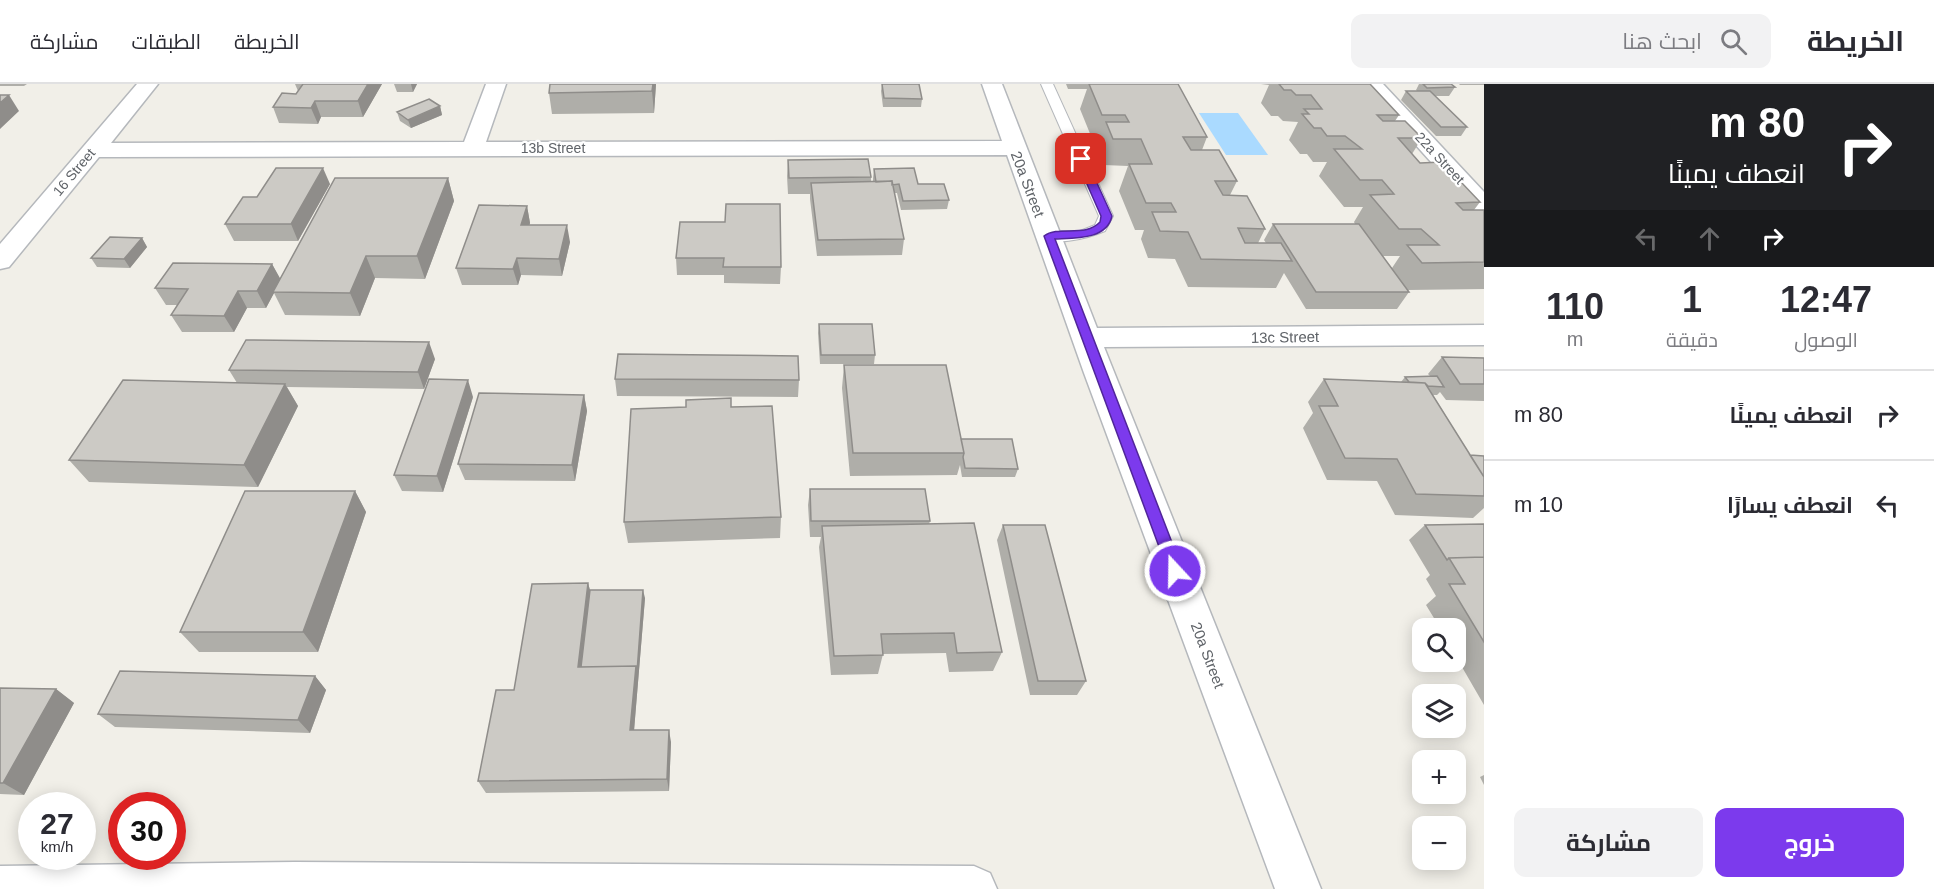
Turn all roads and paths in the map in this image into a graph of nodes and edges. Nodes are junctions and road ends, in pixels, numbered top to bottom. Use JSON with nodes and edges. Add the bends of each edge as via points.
{"nodes":[{"id":1,"x":148,"y":84,"type":"edge"},
{"id":2,"x":496,"y":84,"type":"edge"},
{"id":3,"x":992,"y":84,"type":"edge"},
{"id":4,"x":1047,"y":84,"type":"edge"},
{"id":5,"x":1371,"y":84,"type":"edge"},
{"id":6,"x":472,"y":148,"type":"junction"},
{"id":7,"x":1014,"y":148,"type":"junction"},
{"id":8,"x":92,"y":150,"type":"junction"},
{"id":9,"x":1484,"y":206,"type":"edge"},
{"id":10,"x":1049,"y":236,"type":"junction"},
{"id":11,"x":0,"y":261,"type":"edge"},
{"id":12,"x":1484,"y":335,"type":"edge"},
{"id":13,"x":1086,"y":338,"type":"junction"},
{"id":14,"x":294,"y":887,"type":"edge"},
{"id":15,"x":0,"y":889,"type":"edge"},
{"id":16,"x":974,"y":889,"type":"edge"},
{"id":17,"x":1298,"y":889,"type":"edge"}],
"edges":[{"from":1,"to":8,"type":"street","name":"16 Street"},
{"from":2,"to":6,"type":"street"},
{"from":3,"to":7,"type":"street","name":"20a Street"},
{"from":4,"to":10,"type":"lane","via":[[1106,216],[1105,222],[1092,232]]},
{"from":5,"to":9,"type":"street","name":"22a Street"},
{"from":6,"to":7,"type":"street","name":"13b Street"},
{"from":6,"to":8,"type":"street","name":"13b Street"},
{"from":7,"to":10,"type":"street","name":"20a Street"},
{"from":8,"to":11,"type":"street","name":"16 Street"},
{"from":10,"to":13,"type":"street","name":"20a Street"},
{"from":12,"to":13,"type":"street","name":"13c Street"},
{"from":13,"to":17,"type":"street","name":"20a Street"},
{"from":14,"to":15,"type":"street"},
{"from":14,"to":16,"type":"street"}]}
